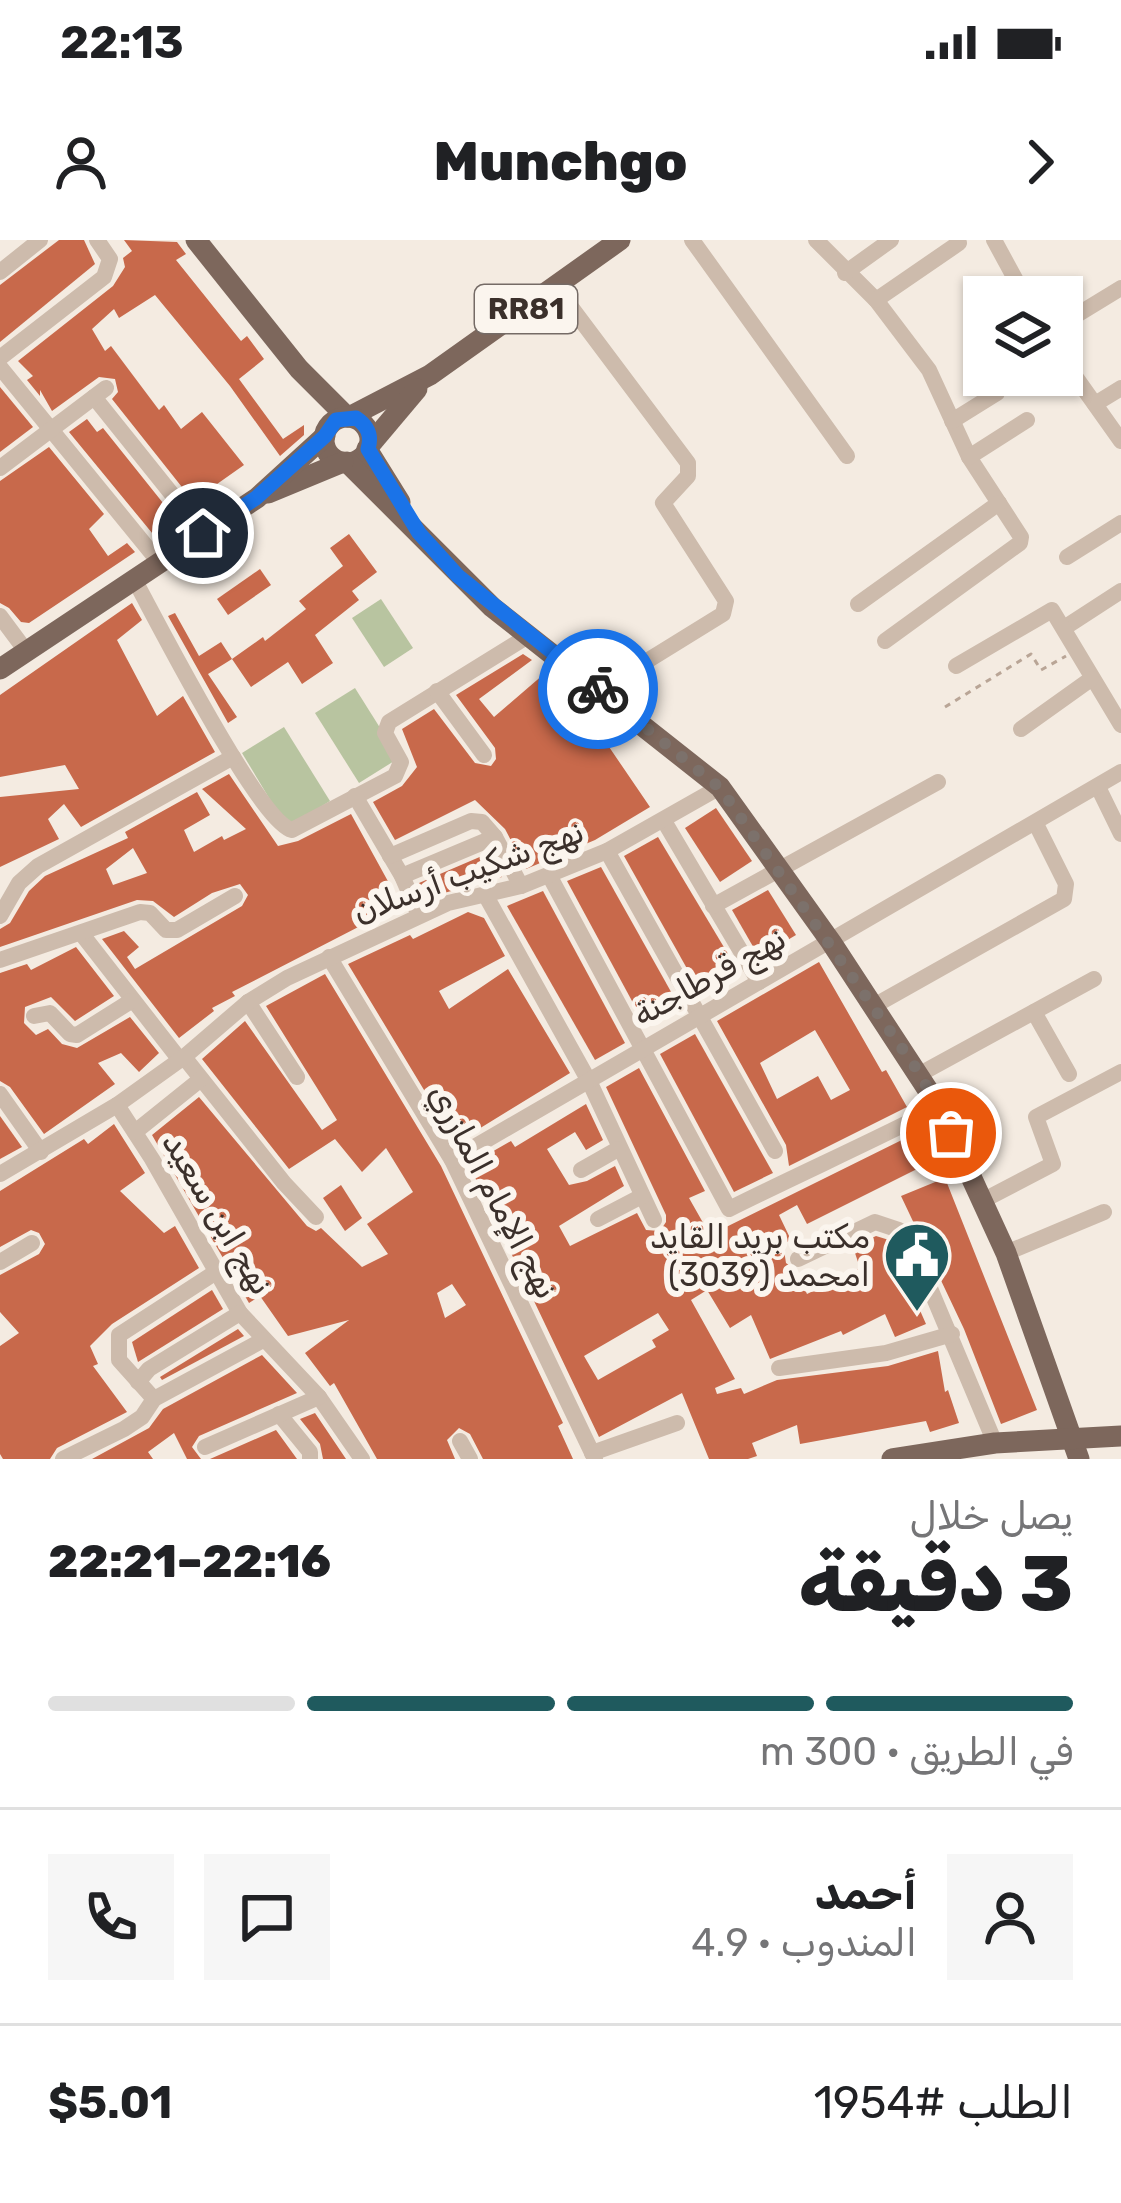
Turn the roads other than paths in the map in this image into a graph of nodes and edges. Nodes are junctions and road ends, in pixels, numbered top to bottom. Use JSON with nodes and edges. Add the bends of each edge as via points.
{"nodes":[{"id":1,"x":40,"y":240,"type":"edge"},
{"id":2,"x":97,"y":240,"type":"edge"},
{"id":3,"x":196,"y":240,"type":"edge"},
{"id":4,"x":620,"y":240,"type":"edge"},
{"id":5,"x":692,"y":240,"type":"edge"},
{"id":6,"x":891,"y":240,"type":"edge"},
{"id":7,"x":1016,"y":240,"type":"edge"},
{"id":8,"x":819,"y":241,"type":"edge"},
{"id":9,"x":958,"y":244,"type":"dead end"},
{"id":10,"x":998,"y":246,"type":"edge"},
{"id":11,"x":0,"y":272,"type":"edge"},
{"id":12,"x":845,"y":273,"type":"junction"},
{"id":13,"x":1014,"y":276,"type":"edge"},
{"id":14,"x":556,"y":287,"type":"junction"},
{"id":15,"x":1121,"y":288,"type":"edge"},
{"id":16,"x":876,"y":300,"type":"junction"},
{"id":17,"x":1083,"y":312,"type":"edge"},
{"id":18,"x":0,"y":362,"type":"edge"},
{"id":19,"x":299,"y":369,"type":"junction"},
{"id":20,"x":430,"y":375,"type":"junction"},
{"id":21,"x":1083,"y":387,"type":"edge"},
{"id":22,"x":1121,"y":388,"type":"edge"},
{"id":23,"x":992,"y":396,"type":"edge"},
{"id":24,"x":1095,"y":404,"type":"junction"},
{"id":25,"x":348,"y":417,"type":"junction"},
{"id":26,"x":1027,"y":420,"type":"dead end"},
{"id":27,"x":952,"y":422,"type":"junction"},
{"id":28,"x":49,"y":428,"type":"junction"},
{"id":29,"x":326,"y":434,"type":"junction"},
{"id":30,"x":1121,"y":440,"type":"edge"},
{"id":31,"x":368,"y":448,"type":"junction"},
{"id":32,"x":847,"y":456,"type":"dead end"},
{"id":33,"x":969,"y":458,"type":"junction"},
{"id":34,"x":345,"y":462,"type":"junction"},
{"id":35,"x":0,"y":468,"type":"edge"},
{"id":36,"x":256,"y":498,"type":"junction"},
{"id":37,"x":998,"y":502,"type":"junction"},
{"id":38,"x":1121,"y":523,"type":"edge"},
{"id":39,"x":203,"y":533,"type":"junction"},
{"id":40,"x":419,"y":533,"type":"junction"},
{"id":41,"x":1067,"y":557,"type":"dead end"},
{"id":42,"x":159,"y":562,"type":"junction"},
{"id":43,"x":134,"y":579,"type":"junction"},
{"id":44,"x":1121,"y":590,"type":"edge"},
{"id":45,"x":858,"y":604,"type":"dead end"},
{"id":46,"x":0,"y":616,"type":"edge"},
{"id":47,"x":1064,"y":628,"type":"junction"},
{"id":48,"x":528,"y":636,"type":"junction"},
{"id":49,"x":885,"y":641,"type":"dead end"},
{"id":50,"x":26,"y":652,"type":"junction"},
{"id":51,"x":956,"y":666,"type":"dead end"},
{"id":52,"x":0,"y":669,"type":"edge"},
{"id":53,"x":1090,"y":679,"type":"junction"},
{"id":54,"x":600,"y":690,"type":"junction"},
{"id":55,"x":437,"y":691,"type":"junction"},
{"id":56,"x":1121,"y":725,"type":"edge"},
{"id":57,"x":1021,"y":729,"type":"dead end"},
{"id":58,"x":484,"y":755,"type":"dead end"},
{"id":59,"x":233,"y":757,"type":"junction"},
{"id":60,"x":1121,"y":772,"type":"edge"},
{"id":61,"x":938,"y":782,"type":"dead end"},
{"id":62,"x":1098,"y":787,"type":"junction"},
{"id":63,"x":720,"y":788,"type":"junction"},
{"id":64,"x":355,"y":796,"type":"junction"},
{"id":65,"x":664,"y":821,"type":"junction"},
{"id":66,"x":1036,"y":824,"type":"junction"},
{"id":67,"x":1121,"y":834,"type":"edge"},
{"id":68,"x":495,"y":837,"type":"junction"},
{"id":69,"x":608,"y":851,"type":"junction"},
{"id":70,"x":389,"y":856,"type":"junction"},
{"id":71,"x":778,"y":871,"type":"junction"},
{"id":72,"x":549,"y":875,"type":"junction"},
{"id":73,"x":402,"y":876,"type":"junction"},
{"id":74,"x":521,"y":886,"type":"junction"},
{"id":75,"x":235,"y":896,"type":"dead end"},
{"id":76,"x":486,"y":896,"type":"junction"},
{"id":77,"x":713,"y":906,"type":"junction"},
{"id":78,"x":419,"y":915,"type":"junction"},
{"id":79,"x":0,"y":916,"type":"edge"},
{"id":80,"x":81,"y":933,"type":"junction"},
{"id":81,"x":831,"y":942,"type":"junction"},
{"id":82,"x":329,"y":957,"type":"junction"},
{"id":83,"x":0,"y":960,"type":"edge"},
{"id":84,"x":1094,"y":980,"type":"dead end"},
{"id":85,"x":759,"y":982,"type":"junction"},
{"id":86,"x":130,"y":1000,"type":"junction"},
{"id":87,"x":248,"y":1002,"type":"junction"},
{"id":88,"x":872,"y":1007,"type":"junction"},
{"id":89,"x":1034,"y":1012,"type":"junction"},
{"id":90,"x":701,"y":1015,"type":"junction"},
{"id":91,"x":34,"y":1016,"type":"dead end"},
{"id":92,"x":643,"y":1047,"type":"junction"},
{"id":93,"x":182,"y":1058,"type":"junction"},
{"id":94,"x":1121,"y":1072,"type":"edge"},
{"id":95,"x":920,"y":1074,"type":"junction"},
{"id":96,"x":1069,"y":1074,"type":"dead end"},
{"id":97,"x":297,"y":1077,"type":"dead end"},
{"id":98,"x":201,"y":1079,"type":"junction"},
{"id":99,"x":590,"y":1083,"type":"junction"},
{"id":100,"x":0,"y":1094,"type":"edge"},
{"id":101,"x":117,"y":1105,"type":"junction"},
{"id":102,"x":939,"y":1107,"type":"junction"},
{"id":103,"x":135,"y":1132,"type":"junction"},
{"id":104,"x":619,"y":1149,"type":"junction"},
{"id":105,"x":775,"y":1150,"type":"dead end"},
{"id":106,"x":41,"y":1152,"type":"junction"},
{"id":107,"x":452,"y":1160,"type":"junction"},
{"id":108,"x":581,"y":1170,"type":"dead end"},
{"id":109,"x":0,"y":1174,"type":"edge"},
{"id":110,"x":642,"y":1196,"type":"junction"},
{"id":111,"x":982,"y":1201,"type":"junction"},
{"id":112,"x":1104,"y":1212,"type":"dead end"},
{"id":113,"x":316,"y":1217,"type":"dead end"},
{"id":114,"x":598,"y":1219,"type":"dead end"},
{"id":115,"x":654,"y":1220,"type":"dead end"},
{"id":116,"x":32,"y":1243,"type":"dead end"},
{"id":117,"x":1006,"y":1253,"type":"junction"},
{"id":118,"x":798,"y":1259,"type":"dead end"},
{"id":119,"x":0,"y":1262,"type":"edge"},
{"id":120,"x":216,"y":1273,"type":"junction"},
{"id":121,"x":240,"y":1313,"type":"junction"},
{"id":122,"x":952,"y":1334,"type":"junction"},
{"id":123,"x":263,"y":1340,"type":"junction"},
{"id":124,"x":779,"y":1368,"type":"dead end"},
{"id":125,"x":138,"y":1382,"type":"junction"},
{"id":126,"x":319,"y":1397,"type":"junction"},
{"id":127,"x":154,"y":1399,"type":"junction"},
{"id":128,"x":279,"y":1414,"type":"junction"},
{"id":129,"x":677,"y":1423,"type":"dead end"},
{"id":130,"x":1121,"y":1436,"type":"edge"},
{"id":131,"x":460,"y":1441,"type":"dead end"},
{"id":132,"x":994,"y":1443,"type":"junction"},
{"id":133,"x":205,"y":1447,"type":"dead end"},
{"id":134,"x":1077,"y":1450,"type":"edge"},
{"id":135,"x":593,"y":1456,"type":"edge"},
{"id":136,"x":63,"y":1459,"type":"edge"},
{"id":137,"x":310,"y":1459,"type":"edge"},
{"id":138,"x":362,"y":1459,"type":"edge"},
{"id":139,"x":470,"y":1459,"type":"edge"},
{"id":140,"x":892,"y":1459,"type":"edge"}],
"edges":[{"from":1,"to":11,"type":"street"},
{"from":2,"to":18,"type":"street","via":[[110,260],[104,277]]},
{"from":3,"to":19,"type":"main road"},
{"from":4,"to":14,"type":"main road","number":"RR81"},
{"from":5,"to":32,"type":"street"},
{"from":6,"to":12,"type":"street"},
{"from":7,"to":10,"type":"street"},
{"from":8,"to":12,"type":"street"},
{"from":9,"to":16,"type":"street"},
{"from":10,"to":13,"type":"street"},
{"from":12,"to":16,"type":"street"},
{"from":14,"to":20,"type":"main road","number":"RR81"},
{"from":14,"to":54,"type":"street","via":[[688,463],[688,476],[663,503],[726,601],[723,614]]},
{"from":15,"to":17,"type":"street"},
{"from":16,"to":27,"type":"street","via":[[929,370]]},
{"from":18,"to":28,"type":"street"},
{"from":19,"to":25,"type":"main road"},
{"from":19,"to":29,"type":"main road"},
{"from":20,"to":25,"type":"main road","number":"RR81"},
{"from":20,"to":31,"type":"main road","number":"RR81"},
{"from":21,"to":24,"type":"street"},
{"from":22,"to":24,"type":"street"},
{"from":23,"to":27,"type":"street"},
{"from":24,"to":30,"type":"street"},
{"from":25,"to":29,"type":"main road","number":"RR81"},
{"from":25,"to":31,"type":"main road","via":[[366,427]]},
{"from":26,"to":33,"type":"street"},
{"from":27,"to":33,"type":"street"},
{"from":28,"to":35,"type":"street"},
{"from":28,"to":39,"type":"street","via":[[100,392]]},
{"from":28,"to":42,"type":"street"},
{"from":29,"to":34,"type":"main road","via":[[331,456]]},
{"from":29,"to":36,"type":"main road","number":"RR81"},
{"from":31,"to":34,"type":"main road","number":"RR81"},
{"from":31,"to":40,"type":"main road"},
{"from":33,"to":37,"type":"street"},
{"from":34,"to":36,"type":"main road","number":"RR81"},
{"from":34,"to":40,"type":"main road"},
{"from":36,"to":39,"type":"main road","number":"RR81"},
{"from":37,"to":45,"type":"street"},
{"from":37,"to":49,"type":"street","via":[[1020,542]]},
{"from":38,"to":41,"type":"street"},
{"from":39,"to":42,"type":"main road","number":"RR81"},
{"from":40,"to":48,"type":"main road"},
{"from":42,"to":43,"type":"main road","number":"RR81"},
{"from":43,"to":50,"type":"main road","number":"RR81"},
{"from":43,"to":59,"type":"street"},
{"from":44,"to":47,"type":"street"},
{"from":46,"to":50,"type":"street"},
{"from":47,"to":51,"type":"street","via":[[1047,610]]},
{"from":47,"to":53,"type":"street"},
{"from":48,"to":54,"type":"main road"},
{"from":48,"to":55,"type":"street"},
{"from":50,"to":52,"type":"main road","number":"RR81"},
{"from":53,"to":56,"type":"street"},
{"from":53,"to":57,"type":"street"},
{"from":54,"to":63,"type":"main road"},
{"from":55,"to":58,"type":"street"},
{"from":55,"to":64,"type":"street","via":[[386,726],[399,772]]},
{"from":59,"to":64,"type":"street","via":[[284,829]]},
{"from":59,"to":79,"type":"street","via":[[38,866]]},
{"from":60,"to":62,"type":"street","name":"نهج قرطاجنة"},
{"from":61,"to":71,"type":"street"},
{"from":62,"to":66,"type":"street","name":"نهج قرطاجنة"},
{"from":62,"to":67,"type":"street"},
{"from":63,"to":65,"type":"street","name":"نهج شكيب أرسلان"},
{"from":63,"to":71,"type":"main road"},
{"from":64,"to":70,"type":"street"},
{"from":65,"to":69,"type":"street","name":"نهج شكيب أرسلان"},
{"from":65,"to":77,"type":"street"},
{"from":66,"to":81,"type":"street","name":"نهج قرطاجنة"},
{"from":66,"to":88,"type":"street","via":[[1066,884],[1064,898]]},
{"from":68,"to":70,"type":"street","via":[[471,821]]},
{"from":68,"to":73,"type":"street"},
{"from":68,"to":74,"type":"street"},
{"from":69,"to":72,"type":"street","name":"نهج شكيب أرسلان"},
{"from":69,"to":90,"type":"street"},
{"from":70,"to":73,"type":"street"},
{"from":71,"to":77,"type":"street"},
{"from":71,"to":81,"type":"main road"},
{"from":72,"to":74,"type":"street","name":"نهج شكيب أرسلان"},
{"from":72,"to":92,"type":"street"},
{"from":73,"to":78,"type":"street"},
{"from":74,"to":76,"type":"street","name":"نهج شكيب أرسلان"},
{"from":75,"to":80,"type":"street","via":[[177,930],[140,912]]},
{"from":76,"to":78,"type":"street","name":"نهج شكيب أرسلان"},
{"from":76,"to":99,"type":"street"},
{"from":77,"to":85,"type":"street"},
{"from":78,"to":82,"type":"street","name":"نهج شكيب أرسلان"},
{"from":80,"to":83,"type":"street"},
{"from":80,"to":86,"type":"street"},
{"from":81,"to":85,"type":"street","name":"نهج قرطاجنة"},
{"from":81,"to":88,"type":"main road"},
{"from":82,"to":87,"type":"street","name":"نهج شكيب أرسلان"},
{"from":82,"to":107,"type":"street","name":"نهج الإمام المازري"},
{"from":84,"to":89,"type":"street"},
{"from":85,"to":90,"type":"street","name":"نهج قرطاجنة"},
{"from":86,"to":91,"type":"street","via":[[77,1035],[50,1013]]},
{"from":86,"to":93,"type":"street"},
{"from":87,"to":93,"type":"street","name":"نهج شكيب أرسلان"},
{"from":87,"to":97,"type":"street"},
{"from":88,"to":95,"type":"main road"},
{"from":89,"to":95,"type":"street"},
{"from":89,"to":96,"type":"street"},
{"from":90,"to":92,"type":"street","name":"نهج قرطاجنة"},
{"from":90,"to":105,"type":"street"},
{"from":92,"to":99,"type":"street","name":"نهج قرطاجنة"},
{"from":92,"to":102,"type":"street","via":[[729,1209]]},
{"from":93,"to":98,"type":"street"},
{"from":93,"to":101,"type":"street","name":"نهج شكيب أرسلان"},
{"from":94,"to":111,"type":"street","via":[[1036,1117],[1053,1164]]},
{"from":95,"to":102,"type":"main road"},
{"from":98,"to":103,"type":"street"},
{"from":98,"to":113,"type":"street"},
{"from":99,"to":104,"type":"street"},
{"from":99,"to":107,"type":"street","name":"نهج قرطاجنة"},
{"from":100,"to":106,"type":"street"},
{"from":101,"to":103,"type":"street","name":"نهج ابن سعيد"},
{"from":101,"to":106,"type":"street","name":"نهج شكيب أرسلان"},
{"from":102,"to":111,"type":"main road"},
{"from":103,"to":120,"type":"street","name":"نهج ابن سعيد"},
{"from":104,"to":108,"type":"street"},
{"from":104,"to":110,"type":"street"},
{"from":106,"to":109,"type":"street","name":"نهج شكيب أرسلان"},
{"from":107,"to":135,"type":"street","name":"نهج الإمام المازري"},
{"from":110,"to":114,"type":"street"},
{"from":110,"to":115,"type":"street"},
{"from":111,"to":117,"type":"main road"},
{"from":112,"to":117,"type":"street"},
{"from":116,"to":119,"type":"street"},
{"from":117,"to":134,"type":"main road"},
{"from":118,"to":122,"type":"street","via":[[875,1222],[891,1224],[916,1255]]},
{"from":120,"to":121,"type":"street","name":"نهج ابن سعيد"},
{"from":120,"to":125,"type":"street","via":[[119,1335],[119,1360]]},
{"from":121,"to":123,"type":"street","name":"نهج ابن سعيد"},
{"from":121,"to":125,"type":"street"},
{"from":122,"to":124,"type":"street"},
{"from":122,"to":132,"type":"street"},
{"from":123,"to":126,"type":"street","name":"نهج ابن سعيد"},
{"from":123,"to":127,"type":"street"},
{"from":125,"to":127,"type":"street"},
{"from":126,"to":128,"type":"street"},
{"from":126,"to":138,"type":"street","name":"نهج ابن سعيد"},
{"from":127,"to":136,"type":"street","via":[[142,1417]]},
{"from":128,"to":133,"type":"street"},
{"from":128,"to":137,"type":"street"},
{"from":129,"to":135,"type":"street"},
{"from":130,"to":134,"type":"main road"},
{"from":131,"to":139,"type":"street"},
{"from":132,"to":134,"type":"main road"},
{"from":132,"to":140,"type":"main road"}]}
